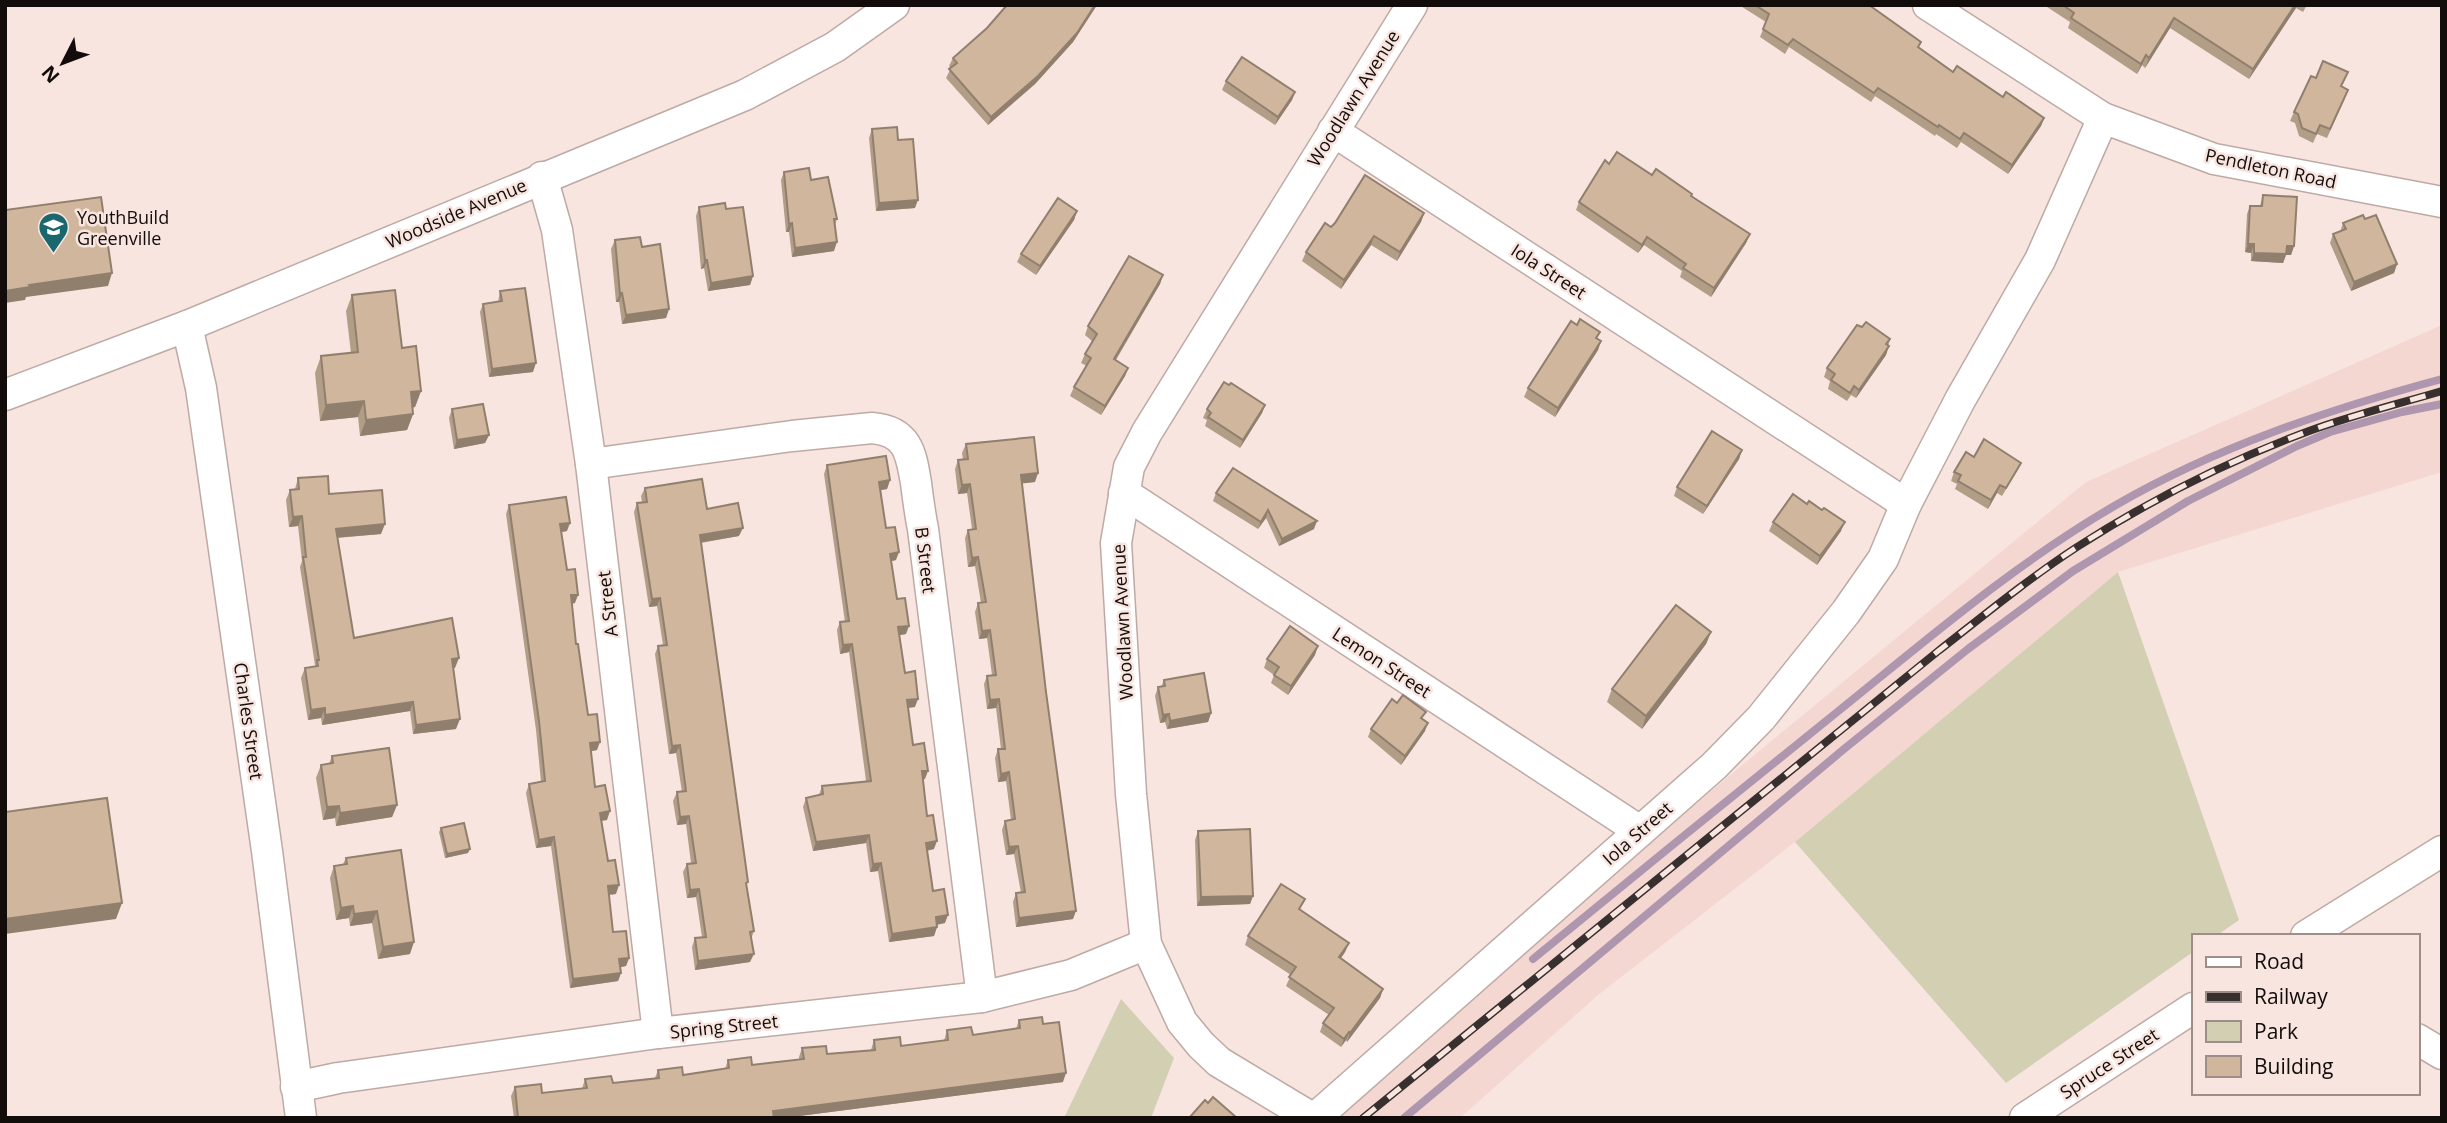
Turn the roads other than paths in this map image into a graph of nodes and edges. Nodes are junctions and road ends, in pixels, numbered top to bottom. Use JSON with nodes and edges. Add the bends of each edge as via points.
{"nodes":[{"id":1,"x":894,"y":5,"type":"edge"},
{"id":2,"x":1412,"y":5,"type":"edge"},
{"id":3,"x":1928,"y":5,"type":"edge"},
{"id":4,"x":2103,"y":118,"type":"junction"},
{"id":5,"x":1333,"y":131,"type":"junction"},
{"id":6,"x":542,"y":177,"type":"junction"},
{"id":7,"x":2442,"y":202,"type":"edge"},
{"id":8,"x":187,"y":327,"type":"junction"},
{"id":9,"x":5,"y":395,"type":"edge"},
{"id":10,"x":591,"y":464,"type":"junction"},
{"id":11,"x":1124,"y":493,"type":"junction"},
{"id":12,"x":1906,"y":504,"type":"junction"},
{"id":13,"x":1640,"y":831,"type":"junction"},
{"id":14,"x":2442,"y":851,"type":"edge"},
{"id":15,"x":2309,"y":934,"type":"edge"},
{"id":16,"x":1146,"y":944,"type":"junction"},
{"id":17,"x":982,"y":997,"type":"junction"},
{"id":18,"x":2192,"y":1010,"type":"edge"},
{"id":19,"x":658,"y":1033,"type":"junction"},
{"id":20,"x":2419,"y":1040,"type":"edge"},
{"id":21,"x":2442,"y":1054,"type":"edge"},
{"id":22,"x":296,"y":1087,"type":"junction"},
{"id":23,"x":301,"y":1118,"type":"edge"},
{"id":24,"x":1314,"y":1118,"type":"edge"},
{"id":25,"x":2025,"y":1118,"type":"edge"}],
"edges":[{"from":1,"to":6,"type":"street","name":"Woodside Avenue","via":[[835,47],[745,95]]},
{"from":2,"to":5,"type":"street","name":"Woodlawn Avenue"},
{"from":3,"to":4,"type":"street","name":"Pendleton Road"},
{"from":4,"to":7,"type":"street","name":"Pendleton Road","via":[[2214,159]]},
{"from":4,"to":12,"type":"street","name":"Iola Street","via":[[2040,260]]},
{"from":5,"to":11,"type":"street","name":"Woodlawn Avenue","via":[[1147,432],[1129,467]]},
{"from":5,"to":12,"type":"street","name":"Iola Street"},
{"from":6,"to":8,"type":"street","name":"Woodside Avenue"},
{"from":6,"to":10,"type":"street","name":"A Street","via":[[557,230]]},
{"from":8,"to":9,"type":"street","name":"Woodside Avenue"},
{"from":8,"to":22,"type":"street","name":"Charles Street","via":[[201,388]]},
{"from":10,"to":17,"type":"street","name":"B Street","via":[[872,428],[896,434],[905,443],[912,456],[923,529]]},
{"from":10,"to":19,"type":"street","name":"A Street"},
{"from":11,"to":13,"type":"street","name":"Lemon Street"},
{"from":11,"to":16,"type":"street","name":"Woodlawn Avenue","via":[[1116,543],[1131,794]]},
{"from":12,"to":13,"type":"street","name":"Iola Street","via":[[1883,559],[1864,588],[1761,718]]},
{"from":13,"to":24,"type":"street","name":"Iola Street"},
{"from":14,"to":15,"type":"street"},
{"from":16,"to":17,"type":"street","name":"Spring Street","via":[[1071,975]]},
{"from":16,"to":24,"type":"street","name":"Woodlawn Avenue","via":[[1182,1022],[1201,1045],[1219,1062]]},
{"from":17,"to":19,"type":"street","name":"Spring Street"},
{"from":18,"to":25,"type":"street","name":"Spruce Street"},
{"from":19,"to":22,"type":"street","name":"Spring Street"},
{"from":20,"to":21,"type":"street"},
{"from":22,"to":23,"type":"street","name":"Charles Street"}]}
